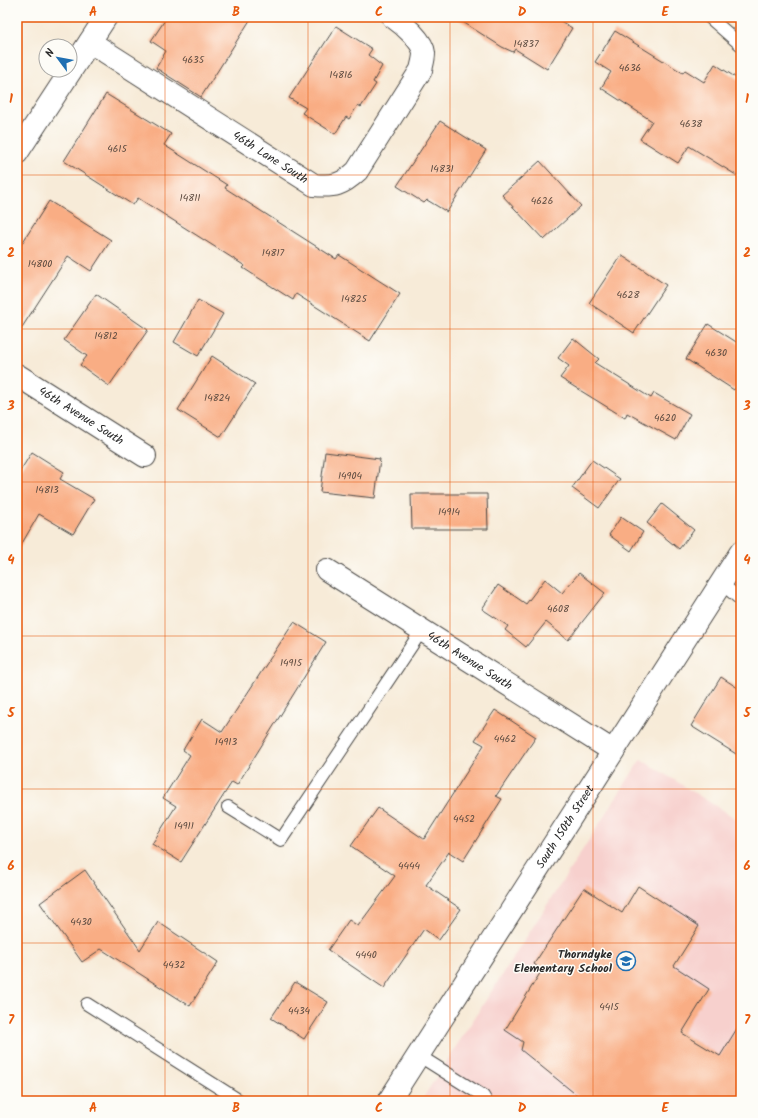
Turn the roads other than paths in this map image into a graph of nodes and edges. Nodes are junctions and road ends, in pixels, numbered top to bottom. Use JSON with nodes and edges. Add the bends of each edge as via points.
{"nodes":[{"id":1,"x":106,"y":17,"type":"edge"},
{"id":2,"x":393,"y":17,"type":"edge"},
{"id":3,"x":709,"y":17,"type":"edge"},
{"id":4,"x":90,"y":42,"type":"junction"},
{"id":5,"x":741,"y":45,"type":"edge"},
{"id":6,"x":17,"y":153,"type":"edge"},
{"id":7,"x":17,"y":375,"type":"edge"},
{"id":8,"x":146,"y":456,"type":"dead end"},
{"id":9,"x":741,"y":552,"type":"edge"},
{"id":10,"x":327,"y":570,"type":"dead end"},
{"id":11,"x":721,"y":583,"type":"junction"},
{"id":12,"x":741,"y":600,"type":"edge"},
{"id":13,"x":422,"y":630,"type":"junction"},
{"id":14,"x":613,"y":751,"type":"junction"},
{"id":15,"x":228,"y":807,"type":"dead end"},
{"id":16,"x":87,"y":1004,"type":"dead end"},
{"id":17,"x":418,"y":1055,"type":"junction"},
{"id":18,"x":240,"y":1101,"type":"edge"},
{"id":19,"x":389,"y":1101,"type":"edge"},
{"id":20,"x":486,"y":1101,"type":"edge"}],
"edges":[{"from":1,"to":4,"type":"street"},
{"from":2,"to":4,"type":"street","name":"46th Lane South","via":[[404,24],[424,52],[421,70],[357,171],[348,180],[332,187],[314,185]]},
{"from":3,"to":5,"type":"lane"},
{"from":4,"to":6,"type":"street"},
{"from":7,"to":8,"type":"street","name":"46th Avenue South"},
{"from":9,"to":11,"type":"street","name":"South 150th Street"},
{"from":10,"to":13,"type":"street","name":"46th Avenue South"},
{"from":11,"to":12,"type":"lane"},
{"from":11,"to":14,"type":"street","name":"South 150th Street"},
{"from":13,"to":14,"type":"street","name":"46th Avenue South"},
{"from":13,"to":15,"type":"lane","via":[[281,840]]},
{"from":14,"to":17,"type":"street","name":"South 150th Street"},
{"from":16,"to":18,"type":"lane"},
{"from":17,"to":19,"type":"street","name":"South 150th Street"},
{"from":17,"to":20,"type":"lane","via":[[484,1096]]}]}
